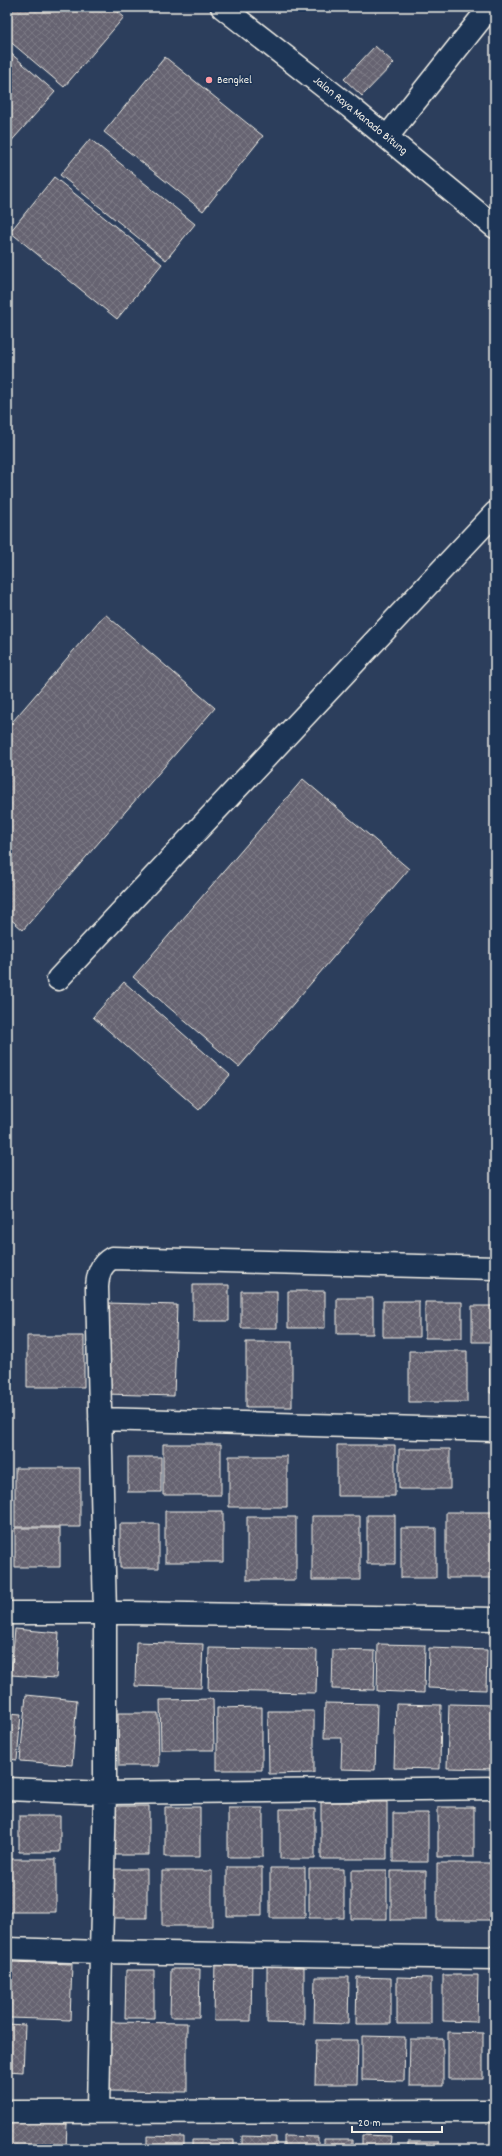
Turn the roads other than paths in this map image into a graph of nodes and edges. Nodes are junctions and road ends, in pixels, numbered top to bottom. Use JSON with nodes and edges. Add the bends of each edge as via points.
{"nodes":[{"id":1,"x":222,"y":7,"type":"edge"},
{"id":2,"x":490,"y":7,"type":"edge"},
{"id":3,"x":387,"y":137,"type":"junction"},
{"id":4,"x":495,"y":227,"type":"edge"},
{"id":5,"x":495,"y":513,"type":"edge"},
{"id":6,"x":58,"y":979,"type":"dead end"},
{"id":7,"x":495,"y":1268,"type":"edge"},
{"id":8,"x":100,"y":1419,"type":"junction"},
{"id":9,"x":495,"y":1430,"type":"edge"},
{"id":10,"x":7,"y":1613,"type":"edge"},
{"id":11,"x":105,"y":1613,"type":"junction"},
{"id":12,"x":495,"y":1619,"type":"edge"},
{"id":13,"x":495,"y":1788,"type":"edge"},
{"id":14,"x":7,"y":1789,"type":"edge"},
{"id":15,"x":105,"y":1793,"type":"junction"},
{"id":16,"x":7,"y":1949,"type":"edge"},
{"id":17,"x":100,"y":1952,"type":"junction"},
{"id":18,"x":495,"y":1958,"type":"edge"},
{"id":19,"x":98,"y":2111,"type":"junction"},
{"id":20,"x":495,"y":2111,"type":"edge"},
{"id":21,"x":7,"y":2112,"type":"edge"}],
"edges":[{"from":1,"to":3,"type":"main road","name":"Jalan Raya Manado Bitung"},
{"from":2,"to":3,"type":"main road"},
{"from":3,"to":4,"type":"main road","name":"Jalan Raya Manado Bitung"},
{"from":5,"to":6,"type":"main road"},
{"from":7,"to":8,"type":"main road","via":[[112,1258],[98,1273]]},
{"from":8,"to":9,"type":"main road"},
{"from":8,"to":11,"type":"main road"},
{"from":10,"to":11,"type":"main road"},
{"from":11,"to":12,"type":"main road"},
{"from":11,"to":15,"type":"main road"},
{"from":13,"to":15,"type":"main road"},
{"from":14,"to":15,"type":"main road"},
{"from":15,"to":17,"type":"main road"},
{"from":16,"to":17,"type":"main road"},
{"from":17,"to":18,"type":"main road"},
{"from":17,"to":19,"type":"main road"},
{"from":19,"to":20,"type":"main road"},
{"from":19,"to":21,"type":"main road"}]}
